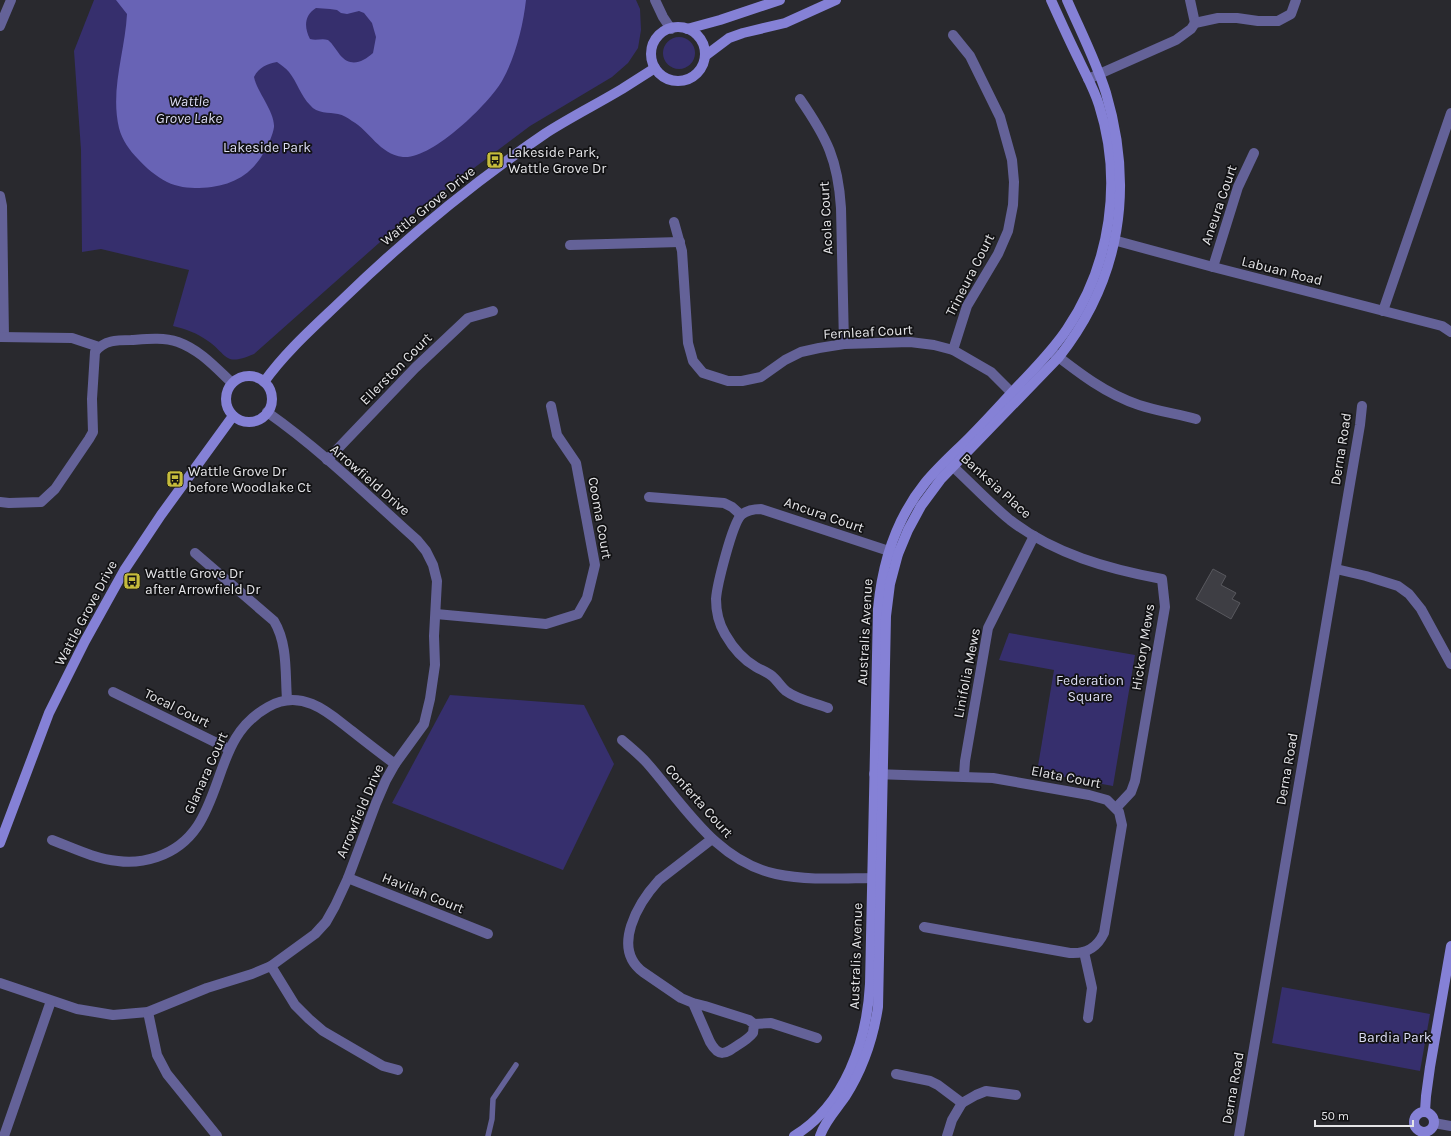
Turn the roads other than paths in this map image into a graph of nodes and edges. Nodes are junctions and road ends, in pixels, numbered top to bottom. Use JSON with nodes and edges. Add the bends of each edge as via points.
{"nodes":[{"id":1,"x":11,"y":0,"type":"edge"},
{"id":2,"x":655,"y":0,"type":"edge"},
{"id":3,"x":780,"y":0,"type":"edge"},
{"id":4,"x":836,"y":0,"type":"edge"},
{"id":5,"x":1051,"y":0,"type":"edge"},
{"id":6,"x":1067,"y":0,"type":"edge"},
{"id":7,"x":1190,"y":0,"type":"edge"},
{"id":8,"x":1296,"y":0,"type":"edge"},
{"id":9,"x":1195,"y":23,"type":"junction"},
{"id":10,"x":0,"y":26,"type":"edge"},
{"id":11,"x":671,"y":28,"type":"junction"},
{"id":12,"x":687,"y":29,"type":"junction"},
{"id":13,"x":953,"y":35,"type":"dead end"},
{"id":14,"x":705,"y":56,"type":"junction"},
{"id":15,"x":655,"y":68,"type":"junction"},
{"id":16,"x":1099,"y":74,"type":"junction"},
{"id":17,"x":1088,"y":79,"type":"junction"},
{"id":18,"x":800,"y":100,"type":"dead end"},
{"id":19,"x":1451,"y":113,"type":"edge"},
{"id":20,"x":1254,"y":153,"type":"dead end"},
{"id":21,"x":0,"y":196,"type":"edge"},
{"id":22,"x":674,"y":222,"type":"dead end"},
{"id":23,"x":1110,"y":239,"type":"junction"},
{"id":24,"x":680,"y":242,"type":"junction"},
{"id":25,"x":570,"y":244,"type":"dead end"},
{"id":26,"x":1213,"y":267,"type":"junction"},
{"id":27,"x":493,"y":311,"type":"dead end"},
{"id":28,"x":1383,"y":311,"type":"junction"},
{"id":29,"x":1451,"y":332,"type":"edge"},
{"id":30,"x":2,"y":337,"type":"edge"},
{"id":31,"x":844,"y":344,"type":"junction"},
{"id":32,"x":99,"y":347,"type":"junction"},
{"id":33,"x":953,"y":350,"type":"junction"},
{"id":34,"x":1055,"y":354,"type":"junction"},
{"id":35,"x":264,"y":382,"type":"junction"},
{"id":36,"x":232,"y":383,"type":"junction"},
{"id":37,"x":1015,"y":396,"type":"junction"},
{"id":38,"x":551,"y":406,"type":"dead end"},
{"id":39,"x":1362,"y":406,"type":"dead end"},
{"id":40,"x":267,"y":412,"type":"junction"},
{"id":41,"x":233,"y":416,"type":"junction"},
{"id":42,"x":1196,"y":419,"type":"dead end"},
{"id":43,"x":327,"y":460,"type":"junction"},
{"id":44,"x":950,"y":463,"type":"junction"},
{"id":45,"x":648,"y":497,"type":"dead end"},
{"id":46,"x":0,"y":502,"type":"edge"},
{"id":47,"x":741,"y":515,"type":"junction"},
{"id":48,"x":1034,"y":536,"type":"junction"},
{"id":49,"x":195,"y":553,"type":"dead end"},
{"id":50,"x":893,"y":553,"type":"junction"},
{"id":51,"x":1336,"y":569,"type":"junction"},
{"id":52,"x":1162,"y":579,"type":"joint"},
{"id":53,"x":436,"y":614,"type":"junction"},
{"id":54,"x":1451,"y":664,"type":"edge"},
{"id":55,"x":113,"y":692,"type":"dead end"},
{"id":56,"x":287,"y":700,"type":"junction"},
{"id":57,"x":828,"y":708,"type":"dead end"},
{"id":58,"x":622,"y":740,"type":"dead end"},
{"id":59,"x":229,"y":749,"type":"junction"},
{"id":60,"x":395,"y":764,"type":"junction"},
{"id":61,"x":878,"y":774,"type":"junction"},
{"id":62,"x":964,"y":776,"type":"junction"},
{"id":63,"x":1116,"y":808,"type":"junction"},
{"id":64,"x":712,"y":839,"type":"junction"},
{"id":65,"x":52,"y":840,"type":"dead end"},
{"id":66,"x":0,"y":844,"type":"edge"},
{"id":67,"x":348,"y":878,"type":"junction"},
{"id":68,"x":877,"y":878,"type":"junction"},
{"id":69,"x":924,"y":927,"type":"dead end"},
{"id":70,"x":488,"y":934,"type":"dead end"},
{"id":71,"x":1451,"y":946,"type":"edge"},
{"id":72,"x":1084,"y":952,"type":"junction"},
{"id":73,"x":1450,"y":957,"type":"edge"},
{"id":74,"x":271,"y":966,"type":"junction"},
{"id":75,"x":0,"y":983,"type":"edge"},
{"id":76,"x":51,"y":1001,"type":"junction"},
{"id":77,"x":693,"y":1003,"type":"junction"},
{"id":78,"x":148,"y":1012,"type":"junction"},
{"id":79,"x":1088,"y":1018,"type":"dead end"},
{"id":80,"x":754,"y":1024,"type":"junction"},
{"id":81,"x":817,"y":1038,"type":"dead end"},
{"id":82,"x":516,"y":1066,"type":"dead end"},
{"id":83,"x":398,"y":1070,"type":"dead end"},
{"id":84,"x":896,"y":1074,"type":"dead end"},
{"id":85,"x":1016,"y":1095,"type":"dead end"},
{"id":86,"x":962,"y":1103,"type":"junction"},
{"id":87,"x":1425,"y":1111,"type":"junction"},
{"id":88,"x":1434,"y":1123,"type":"junction"},
{"id":89,"x":1451,"y":1126,"type":"edge"},
{"id":90,"x":1420,"y":1134,"type":"edge"},
{"id":91,"x":4,"y":1136,"type":"edge"},
{"id":92,"x":217,"y":1136,"type":"edge"},
{"id":93,"x":488,"y":1136,"type":"edge"},
{"id":94,"x":794,"y":1136,"type":"edge"},
{"id":95,"x":820,"y":1136,"type":"edge"},
{"id":96,"x":947,"y":1136,"type":"edge"},
{"id":97,"x":1239,"y":1136,"type":"edge"}],
"edges":[{"from":1,"to":10,"type":"street"},
{"from":2,"to":11,"type":"street"},
{"from":3,"to":12,"type":"street"},
{"from":4,"to":14,"type":"street","via":[[785,23],[729,38]]},
{"from":5,"to":17,"type":"street","name":"Australis Avenue"},
{"from":6,"to":16,"type":"street","name":"Australis Avenue"},
{"from":7,"to":9,"type":"street"},
{"from":8,"to":9,"type":"street","via":[[1291,14],[1278,21],[1218,18]]},
{"from":9,"to":16,"type":"street","via":[[1191,30],[1176,40]]},
{"from":11,"to":12,"type":"street"},
{"from":11,"to":15,"type":"street","via":[[660,35],[653,44],[651,52]]},
{"from":12,"to":14,"type":"street","via":[[695,33],[700,40]]},
{"from":13,"to":33,"type":"street","name":"Trineura Court","via":[[970,56],[1000,116],[1012,160],[1014,182],[1008,231],[998,254],[967,306]]},
{"from":14,"to":15,"type":"street","via":[[698,72],[684,80],[667,79]]},
{"from":15,"to":35,"type":"street","name":"Wattle Grove Drive","via":[[547,133],[444,210],[385,258],[280,361]]},
{"from":16,"to":17,"type":"street"},
{"from":16,"to":23,"type":"street","name":"Australis Avenue","via":[[1113,123],[1120,165],[1119,212]]},
{"from":17,"to":23,"type":"street","name":"Australis Avenue","via":[[1101,112],[1110,154]]},
{"from":18,"to":31,"type":"street","name":"Acola Court","via":[[817,124],[837,168],[842,208]]},
{"from":19,"to":28,"type":"street"},
{"from":20,"to":26,"type":"street","name":"Aneura Court","via":[[1238,187]]},
{"from":21,"to":30,"type":"street"},
{"from":22,"to":24,"type":"street","name":"Fernleaf Court"},
{"from":23,"to":26,"type":"street","name":"Labuan Road"},
{"from":23,"to":34,"type":"street","name":"Australis Avenue","via":[[1103,280],[1090,308],[1073,337]]},
{"from":24,"to":25,"type":"street"},
{"from":24,"to":31,"type":"street","name":"Fernleaf Court","via":[[688,343],[693,362],[703,373],[728,381],[742,381],[761,377],[801,352]]},
{"from":26,"to":28,"type":"street","name":"Labuan Road"},
{"from":27,"to":43,"type":"street","name":"Ellerston Court","via":[[468,318],[415,368]]},
{"from":28,"to":29,"type":"street","name":"Labuan Road","via":[[1442,326]]},
{"from":30,"to":32,"type":"street","via":[[72,338]]},
{"from":31,"to":33,"type":"street","name":"Fernleaf Court","via":[[910,342]]},
{"from":32,"to":36,"type":"street","via":[[118,340],[159,339],[177,342],[204,356]]},
{"from":32,"to":46,"type":"street","via":[[95,352],[93,432],[89,439],[55,489],[41,502]]},
{"from":33,"to":37,"type":"street","name":"Fernleaf Court","via":[[991,372]]},
{"from":34,"to":37,"type":"street","name":"Australis Avenue"},
{"from":34,"to":42,"type":"street","via":[[1091,382],[1125,399],[1149,408]]},
{"from":35,"to":36,"type":"street","via":[[248,376]]},
{"from":35,"to":40,"type":"street","via":[[272,400]]},
{"from":36,"to":41,"type":"street","via":[[228,389],[226,403]]},
{"from":37,"to":44,"type":"street","name":"Australis Avenue"},
{"from":38,"to":53,"type":"street","name":"Cooma Court","via":[[557,435],[576,463],[595,565],[587,598],[578,614],[546,624]]},
{"from":39,"to":51,"type":"street","name":"Derna Road"},
{"from":40,"to":41,"type":"street","via":[[251,422]]},
{"from":40,"to":43,"type":"street","name":"Arrowfield Drive"},
{"from":41,"to":66,"type":"street","name":"Wattle Grove Drive","via":[[129,563],[85,641],[49,713]]},
{"from":43,"to":53,"type":"street","name":"Arrowfield Drive","via":[[417,540],[426,551],[437,581]]},
{"from":44,"to":48,"type":"street","name":"Banksia Place","via":[[995,507]]},
{"from":44,"to":50,"type":"street","name":"Australis Avenue"},
{"from":45,"to":47,"type":"street","via":[[724,503]]},
{"from":47,"to":50,"type":"street","name":"Ancura Court","via":[[754,509],[767,510]]},
{"from":47,"to":57,"type":"street","via":[[735,526],[716,599],[724,632],[741,656],[772,676],[786,691]]},
{"from":48,"to":52,"type":"street","name":"Banksia Place","via":[[1100,565]]},
{"from":48,"to":62,"type":"street","name":"Linifolia Mews","via":[[988,628]]},
{"from":49,"to":56,"type":"street","via":[[274,621],[280,631],[283,645]]},
{"from":50,"to":61,"type":"street","name":"Australis Avenue","via":[[893,570],[887,599]]},
{"from":51,"to":54,"type":"street","via":[[1398,586],[1409,594],[1421,609]]},
{"from":51,"to":97,"type":"street","name":"Derna Road"},
{"from":52,"to":63,"type":"street","name":"Hickory Mews","via":[[1165,607],[1135,781],[1131,792]]},
{"from":53,"to":60,"type":"street","name":"Arrowfield Drive","via":[[435,665],[424,724]]},
{"from":55,"to":59,"type":"street","name":"Tocal Court"},
{"from":56,"to":59,"type":"street","name":"Glanara Court","via":[[276,703],[251,719]]},
{"from":56,"to":60,"type":"street","via":[[310,703],[326,710]]},
{"from":58,"to":64,"type":"street","name":"Conferta Court","via":[[645,761]]},
{"from":59,"to":65,"type":"street","name":"Glanara Court","via":[[208,808],[186,841],[176,848],[142,861],[118,861]]},
{"from":60,"to":67,"type":"street","name":"Arrowfield Drive","via":[[376,803]]},
{"from":61,"to":62,"type":"street","name":"Elata Court"},
{"from":61,"to":68,"type":"street","name":"Australis Avenue"},
{"from":62,"to":63,"type":"street","name":"Elata Court","via":[[1006,780],[1089,795],[1107,800]]},
{"from":63,"to":72,"type":"street","via":[[1122,819],[1122,831],[1106,925],[1101,940],[1096,946]]},
{"from":64,"to":68,"type":"street","name":"Conferta Court","via":[[738,860],[770,873],[806,877]]},
{"from":64,"to":77,"type":"street","via":[[651,888],[638,908],[628,942],[631,960],[638,968],[681,998]]},
{"from":67,"to":70,"type":"street","name":"Havilah Court"},
{"from":67,"to":74,"type":"street","name":"Arrowfield Drive","via":[[326,922],[315,934]]},
{"from":68,"to":94,"type":"street","name":"Australis Avenue","via":[[870,997],[861,1044],[832,1100],[808,1126]]},
{"from":68,"to":95,"type":"street","name":"Australis Avenue","via":[[879,994],[874,1032],[857,1076]]},
{"from":69,"to":72,"type":"street","via":[[1070,952]]},
{"from":71,"to":73,"type":"street"},
{"from":72,"to":79,"type":"street","via":[[1092,988]]},
{"from":73,"to":87,"type":"street","via":[[1430,1067]]},
{"from":74,"to":78,"type":"street","name":"Arrowfield Drive"},
{"from":74,"to":83,"type":"street","via":[[295,1005],[309,1020],[383,1066]]},
{"from":75,"to":76,"type":"street","name":"Arrowfield Drive"},
{"from":76,"to":78,"type":"street","name":"Arrowfield Drive","via":[[113,1015]]},
{"from":76,"to":91,"type":"street"},
{"from":77,"to":80,"type":"street","via":[[749,1020]]},
{"from":77,"to":80,"type":"street","via":[[710,1042],[722,1054],[751,1036]]},
{"from":78,"to":92,"type":"street","via":[[156,1055],[167,1074]]},
{"from":80,"to":81,"type":"street","via":[[771,1023]]},
{"from":82,"to":93,"type":"lane","via":[[493,1099]]},
{"from":84,"to":86,"type":"street","via":[[930,1081]]},
{"from":85,"to":86,"type":"street","via":[[986,1091]]},
{"from":86,"to":96,"type":"street","via":[[952,1120]]},
{"from":87,"to":88,"type":"street","via":[[1432,1115]]},
{"from":87,"to":90,"type":"street","via":[[1419,1112],[1414,1119],[1414,1126]]},
{"from":88,"to":89,"type":"street"},
{"from":88,"to":90,"type":"street","via":[[1430,1130]]}]}
